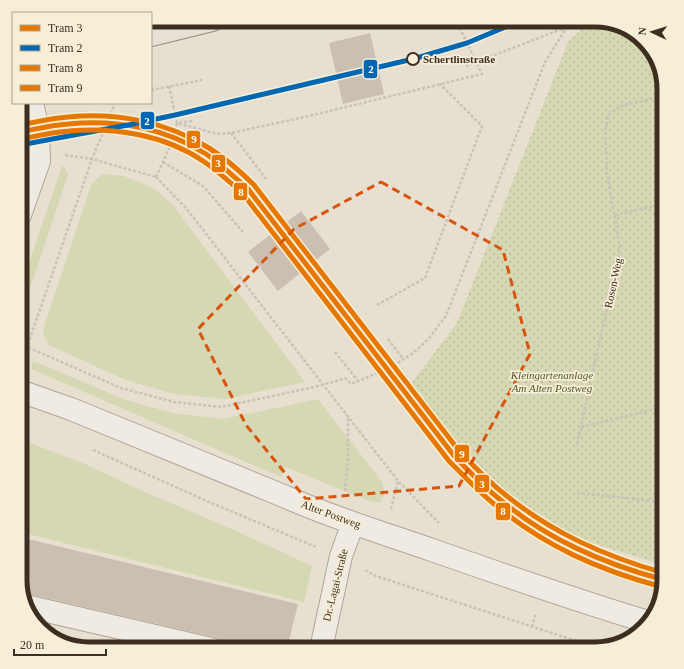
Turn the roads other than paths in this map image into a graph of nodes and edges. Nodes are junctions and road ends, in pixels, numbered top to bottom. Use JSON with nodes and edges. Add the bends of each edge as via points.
{"nodes":[{"id":1,"x":184,"y":27,"type":"edge"},
{"id":2,"x":152,"y":35,"type":"edge"},
{"id":3,"x":32,"y":104,"type":"edge"},
{"id":4,"x":27,"y":195,"type":"edge"},
{"id":5,"x":27,"y":393,"type":"edge"},
{"id":6,"x":353,"y":523,"type":"junction"},
{"id":7,"x":34,"y":608,"type":"edge"},
{"id":8,"x":642,"y":620,"type":"edge"},
{"id":9,"x":181,"y":642,"type":"edge"},
{"id":10,"x":323,"y":642,"type":"edge"}],
"edges":[{"from":1,"to":2,"type":"main road"},
{"from":3,"to":4,"type":"street","via":[[38,129],[39,161]]},
{"from":5,"to":6,"type":"street","name":"Alter Postweg"},
{"from":6,"to":8,"type":"street","name":"Alter Postweg"},
{"from":6,"to":10,"type":"street","name":"Dr.-Lagai-Straße","via":[[341,556]]},
{"from":7,"to":9,"type":"street"}]}
